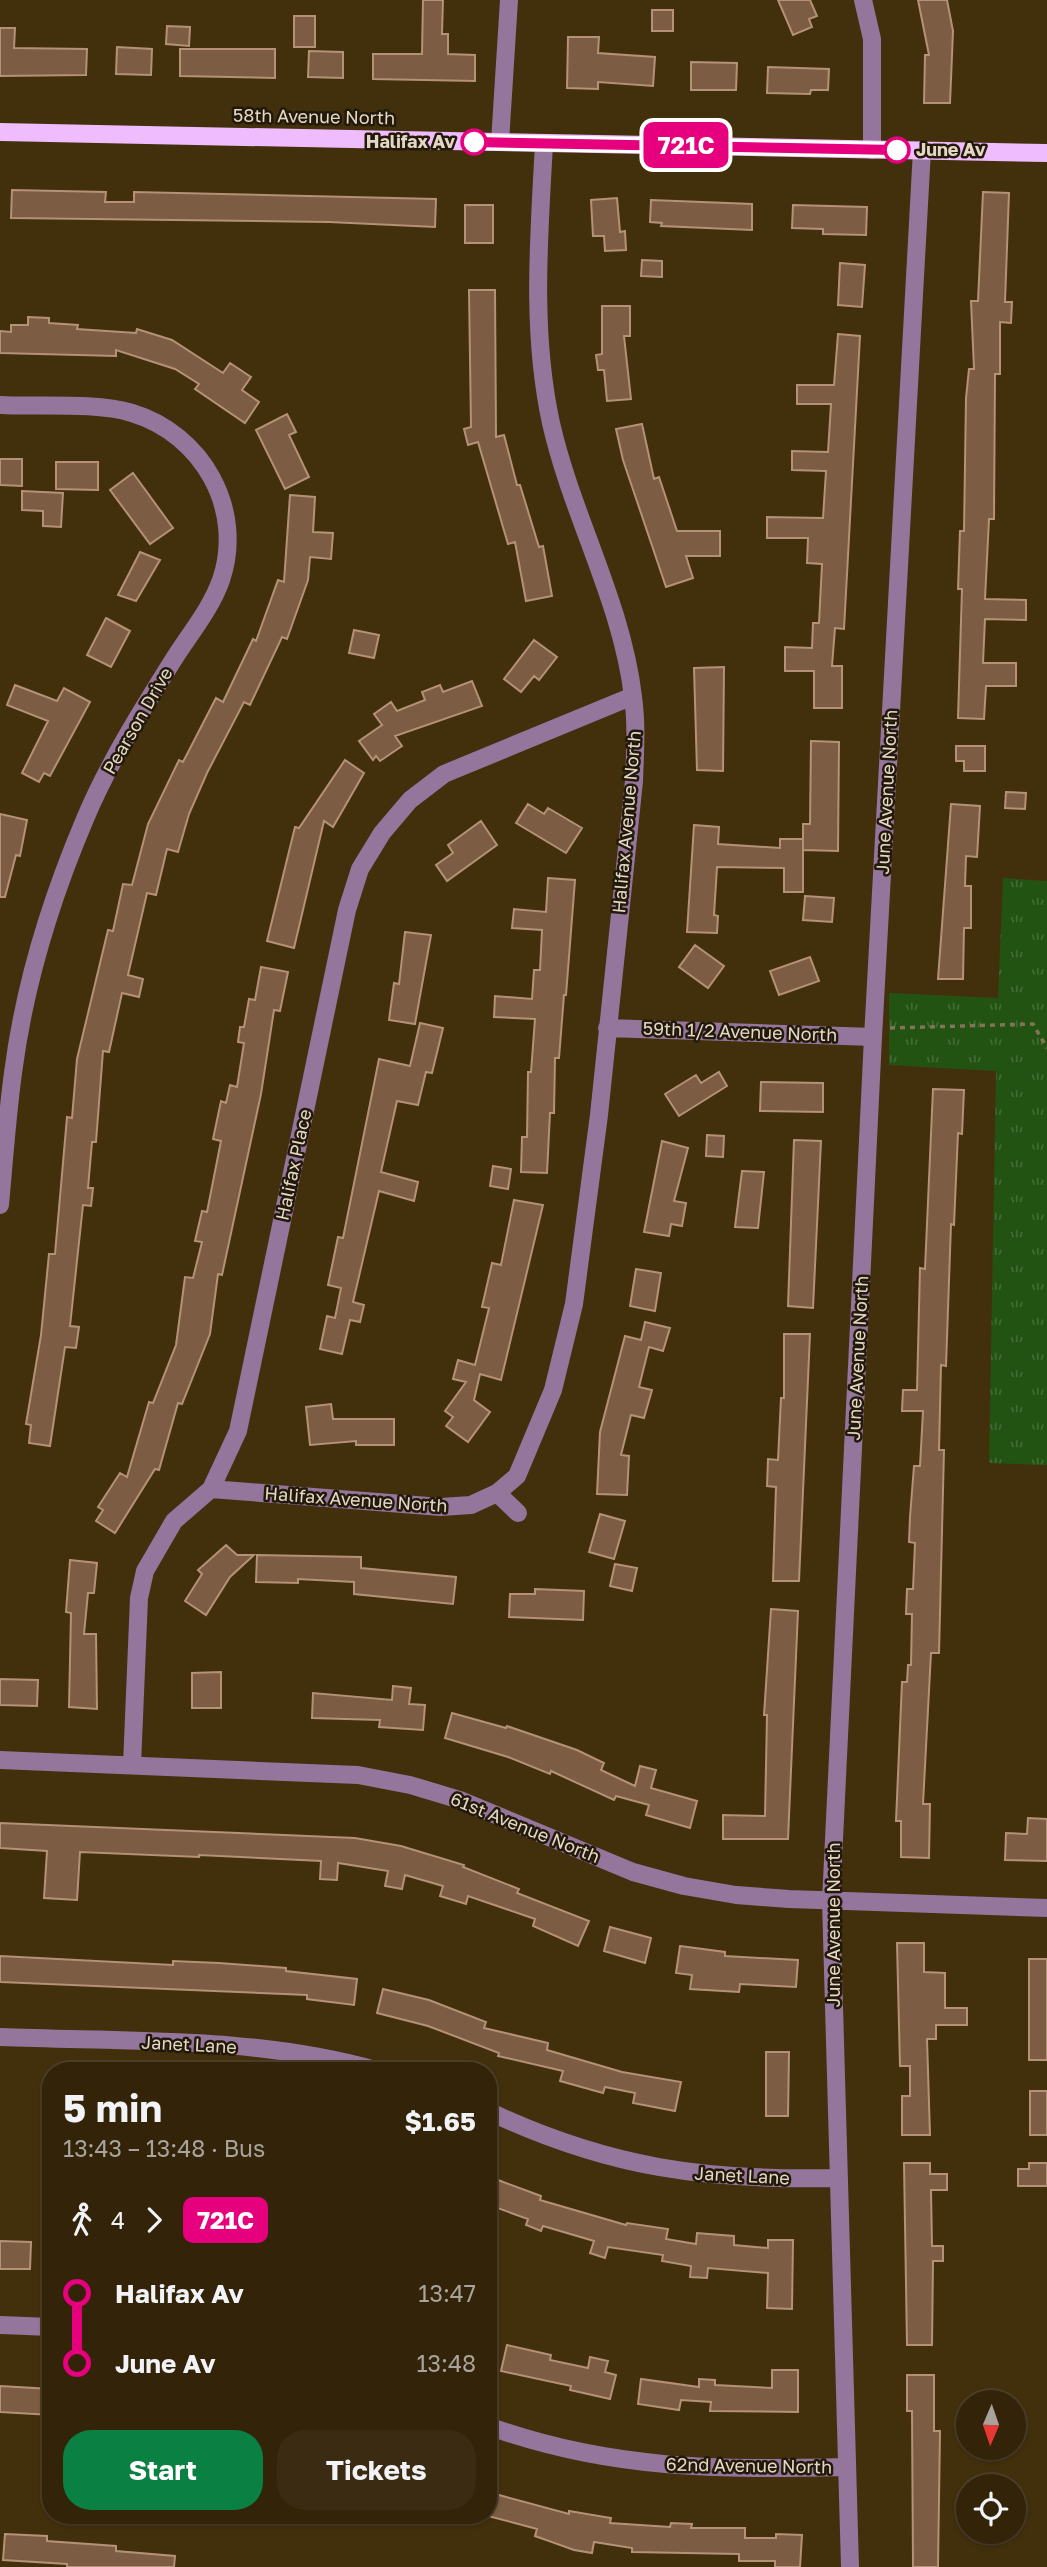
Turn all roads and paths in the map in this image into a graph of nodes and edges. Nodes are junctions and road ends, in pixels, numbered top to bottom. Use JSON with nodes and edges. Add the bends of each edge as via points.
{"nodes":[{"id":1,"x":509,"y":0,"type":"edge"},
{"id":2,"x":863,"y":0,"type":"edge"},
{"id":3,"x":0,"y":132,"type":"edge"},
{"id":4,"x":500,"y":142,"type":"junction"},
{"id":5,"x":544,"y":144,"type":"junction"},
{"id":6,"x":872,"y":150,"type":"junction"},
{"id":7,"x":922,"y":150,"type":"junction"},
{"id":8,"x":1047,"y":153,"type":"edge"},
{"id":9,"x":0,"y":405,"type":"edge"},
{"id":10,"x":634,"y":696,"type":"junction"},
{"id":11,"x":607,"y":1028,"type":"junction"},
{"id":12,"x":873,"y":1033,"type":"junction"},
{"id":13,"x":1047,"y":1048,"type":"edge"},
{"id":14,"x":0,"y":1205,"type":"edge"},
{"id":15,"x":211,"y":1489,"type":"junction"},
{"id":16,"x":498,"y":1493,"type":"junction"},
{"id":17,"x":518,"y":1513,"type":"dead end"},
{"id":18,"x":0,"y":1760,"type":"edge"},
{"id":19,"x":132,"y":1765,"type":"junction"},
{"id":20,"x":831,"y":1901,"type":"junction"},
{"id":21,"x":1047,"y":1908,"type":"edge"},
{"id":22,"x":0,"y":2038,"type":"edge"},
{"id":23,"x":336,"y":2062,"type":"edge"},
{"id":24,"x":497,"y":2116,"type":"edge"},
{"id":25,"x":838,"y":2178,"type":"junction"},
{"id":26,"x":0,"y":2325,"type":"edge"},
{"id":27,"x":42,"y":2327,"type":"edge"},
{"id":28,"x":497,"y":2429,"type":"edge"},
{"id":29,"x":847,"y":2467,"type":"junction"},
{"id":30,"x":850,"y":2567,"type":"edge"}],
"edges":[{"from":1,"to":4,"type":"street"},
{"from":2,"to":6,"type":"street","via":[[872,39]]},
{"from":3,"to":4,"type":"main road","name":"58th Avenue North"},
{"from":4,"to":5,"type":"main road","name":"58th Avenue North"},
{"from":5,"to":6,"type":"main road","name":"58th Avenue North"},
{"from":5,"to":10,"type":"street","name":"Halifax Avenue North","via":[[537,282],[540,354],[549,412],[571,492],[616,620]]},
{"from":6,"to":7,"type":"main road","name":"58th Avenue North"},
{"from":7,"to":8,"type":"main road","name":"58th Avenue North"},
{"from":7,"to":12,"type":"street","name":"June Avenue North"},
{"from":9,"to":14,"type":"street","name":"Pearson Drive","via":[[130,412],[158,423],[183,440],[204,463],[219,490],[227,550],[221,581],[123,740],[85,819],[55,900],[30,986],[13,1072]]},
{"from":10,"to":11,"type":"street","name":"Halifax Avenue North","via":[[634,782]]},
{"from":10,"to":15,"type":"street","name":"Halifax Place","via":[[444,774],[410,800],[360,869],[347,910],[238,1432]]},
{"from":11,"to":12,"type":"street","name":"59th 1/2 Avenue North"},
{"from":11,"to":16,"type":"street","name":"Halifax Avenue North","via":[[574,1304],[553,1390],[530,1450],[517,1476]]},
{"from":12,"to":13,"type":"path","via":[[896,1027],[1033,1024]]},
{"from":12,"to":20,"type":"street","name":"June Avenue North"},
{"from":15,"to":16,"type":"street","name":"Halifax Avenue North","via":[[441,1507],[471,1505]]},
{"from":15,"to":19,"type":"street","name":"Halifax Place","via":[[174,1521],[145,1571],[139,1598]]},
{"from":16,"to":17,"type":"street"},
{"from":18,"to":19,"type":"street","name":"61st Avenue North"},
{"from":19,"to":20,"type":"street","name":"61st Avenue North","via":[[303,1771],[384,1780],[460,1800],[633,1872],[684,1886],[736,1895]]},
{"from":20,"to":21,"type":"street","name":"61st Avenue North"},
{"from":20,"to":25,"type":"street","name":"June Avenue North"},
{"from":22,"to":23,"type":"street","name":"Janet Lane","via":[[217,2045]]},
{"from":24,"to":25,"type":"street","name":"Janet Lane","via":[[584,2150],[654,2168],[724,2178]]},
{"from":25,"to":29,"type":"street","name":"June Avenue North"},
{"from":26,"to":27,"type":"street"},
{"from":28,"to":29,"type":"street","name":"62nd Avenue North","via":[[557,2447],[687,2468]]},
{"from":29,"to":30,"type":"street","name":"June Avenue North"}]}
